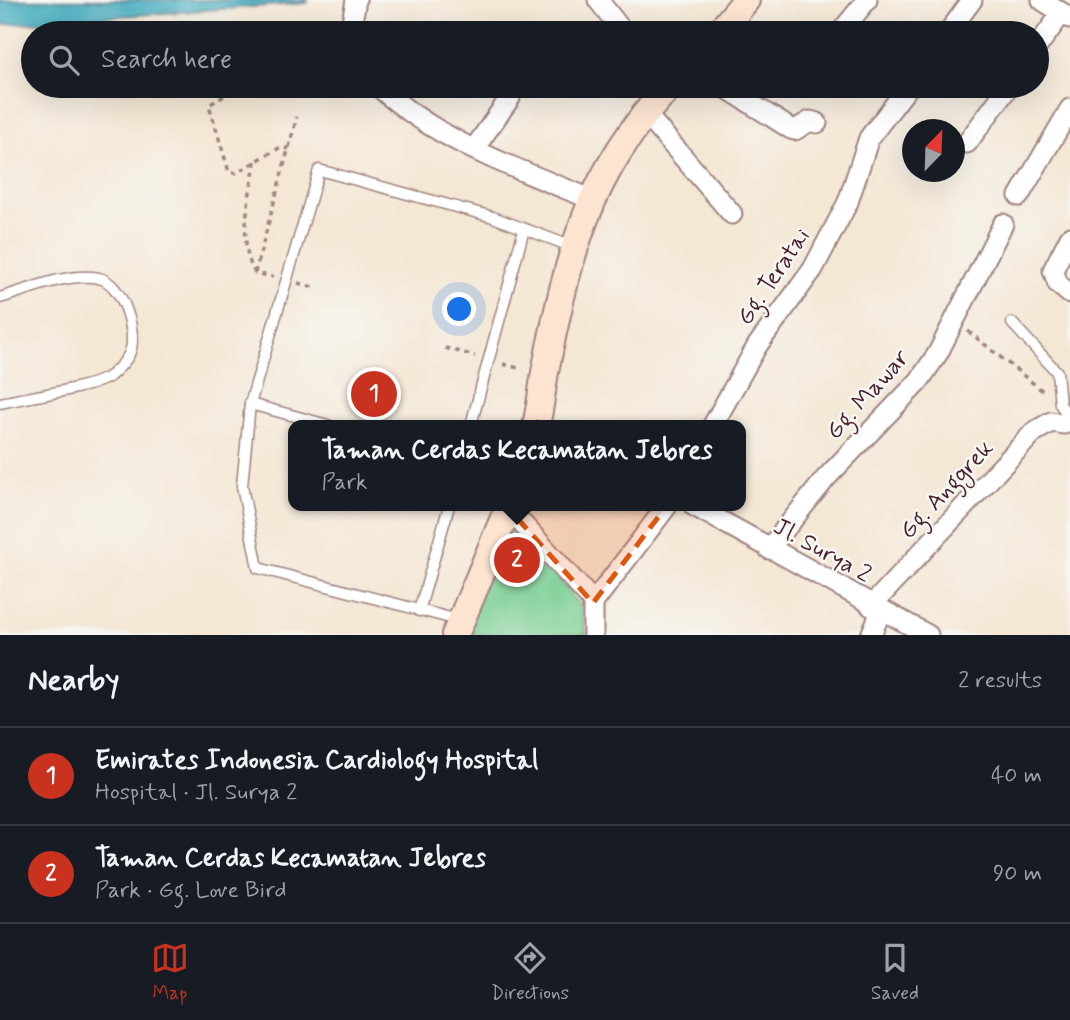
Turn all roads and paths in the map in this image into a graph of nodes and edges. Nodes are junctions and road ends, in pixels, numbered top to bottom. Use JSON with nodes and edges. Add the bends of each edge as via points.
{"nodes":[{"id":1,"x":356,"y":0,"type":"edge"},
{"id":2,"x":598,"y":0,"type":"edge"},
{"id":3,"x":746,"y":0,"type":"edge"},
{"id":4,"x":867,"y":0,"type":"edge"},
{"id":5,"x":972,"y":0,"type":"edge"},
{"id":6,"x":1042,"y":0,"type":"edge"},
{"id":7,"x":1066,"y":15,"type":"edge"},
{"id":8,"x":352,"y":21,"type":"edge"},
{"id":9,"x":615,"y":21,"type":"edge"},
{"id":10,"x":729,"y":21,"type":"edge"},
{"id":11,"x":850,"y":21,"type":"edge"},
{"id":12,"x":957,"y":21,"type":"edge"},
{"id":13,"x":1049,"y":34,"type":"edge"},
{"id":14,"x":221,"y":98,"type":"edge"},
{"id":15,"x":393,"y":98,"type":"edge"},
{"id":16,"x":510,"y":98,"type":"dead end"},
{"id":17,"x":657,"y":98,"type":"edge"},
{"id":18,"x":742,"y":98,"type":"edge"},
{"id":19,"x":900,"y":98,"type":"edge"},
{"id":20,"x":1000,"y":98,"type":"edge"},
{"id":21,"x":1070,"y":109,"type":"edge"},
{"id":22,"x":645,"y":113,"type":"junction"},
{"id":23,"x":297,"y":117,"type":"dead end"},
{"id":24,"x":817,"y":123,"type":"dead end"},
{"id":25,"x":967,"y":143,"type":"dead end"},
{"id":26,"x":289,"y":149,"type":"junction"},
{"id":27,"x":474,"y":149,"type":"junction"},
{"id":28,"x":255,"y":161,"type":"junction"},
{"id":29,"x":1019,"y":196,"type":"dead end"},
{"id":30,"x":591,"y":199,"type":"junction"},
{"id":31,"x":732,"y":214,"type":"dead end"},
{"id":32,"x":1003,"y":224,"type":"dead end"},
{"id":33,"x":524,"y":229,"type":"junction"},
{"id":34,"x":1070,"y":237,"type":"edge"},
{"id":35,"x":574,"y":247,"type":"junction"},
{"id":36,"x":255,"y":273,"type":"junction"},
{"id":37,"x":286,"y":280,"type":"junction"},
{"id":38,"x":313,"y":286,"type":"dead end"},
{"id":39,"x":1070,"y":294,"type":"edge"},
{"id":40,"x":0,"y":298,"type":"edge"},
{"id":41,"x":955,"y":320,"type":"junction"},
{"id":42,"x":1012,"y":323,"type":"dead end"},
{"id":43,"x":0,"y":403,"type":"edge"},
{"id":44,"x":250,"y":404,"type":"junction"},
{"id":45,"x":309,"y":420,"type":"edge"},
{"id":46,"x":472,"y":420,"type":"edge"},
{"id":47,"x":540,"y":420,"type":"edge"},
{"id":48,"x":716,"y":420,"type":"edge"},
{"id":49,"x":1068,"y":424,"type":"edge"},
{"id":50,"x":448,"y":511,"type":"edge"},
{"id":51,"x":507,"y":511,"type":"edge"},
{"id":52,"x":512,"y":511,"type":"edge"},
{"id":53,"x":663,"y":511,"type":"edge"},
{"id":54,"x":703,"y":511,"type":"edge"},
{"id":55,"x":769,"y":549,"type":"junction"},
{"id":56,"x":593,"y":604,"type":"junction"},
{"id":57,"x":876,"y":609,"type":"junction"},
{"id":58,"x":419,"y":611,"type":"junction"},
{"id":59,"x":458,"y":628,"type":"edge"},
{"id":60,"x":593,"y":635,"type":"edge"},
{"id":61,"x":871,"y":635,"type":"edge"},
{"id":62,"x":928,"y":635,"type":"edge"}],
"edges":[{"from":1,"to":8,"type":"street"},
{"from":2,"to":9,"type":"street"},
{"from":3,"to":10,"type":"street"},
{"from":4,"to":11,"type":"street"},
{"from":5,"to":12,"type":"street"},
{"from":6,"to":7,"type":"street"},
{"from":7,"to":13,"type":"street"},
{"from":14,"to":28,"type":"path","via":[[209,105],[229,172],[236,173]]},
{"from":15,"to":27,"type":"street"},
{"from":16,"to":27,"type":"street"},
{"from":17,"to":22,"type":"street"},
{"from":18,"to":24,"type":"street","via":[[791,129],[810,121]]},
{"from":19,"to":48,"type":"street","name":"Gg. Teratai","via":[[873,132],[848,202],[817,261],[757,346]]},
{"from":20,"to":25,"type":"street"},
{"from":21,"to":29,"type":"street"},
{"from":22,"to":30,"type":"street"},
{"from":22,"to":31,"type":"street"},
{"from":23,"to":26,"type":"path"},
{"from":26,"to":28,"type":"path","via":[[281,147]]},
{"from":26,"to":36,"type":"path"},
{"from":27,"to":30,"type":"street"},
{"from":28,"to":36,"type":"path","via":[[245,237]]},
{"from":30,"to":35,"type":"street"},
{"from":32,"to":41,"type":"street","name":"Gg. Mawar"},
{"from":33,"to":35,"type":"lane"},
{"from":33,"to":37,"type":"lane","via":[[319,170]]},
{"from":33,"to":46,"type":"lane"},
{"from":34,"to":39,"type":"street","via":[[1053,270],[1058,284]]},
{"from":35,"to":47,"type":"street","via":[[555,322]]},
{"from":36,"to":37,"type":"path"},
{"from":37,"to":38,"type":"path"},
{"from":37,"to":44,"type":"lane"},
{"from":40,"to":43,"type":"lane","via":[[77,276],[101,279],[120,296],[133,338],[127,359],[100,381]]},
{"from":41,"to":49,"type":"path","via":[[1038,387]]},
{"from":41,"to":55,"type":"street","name":"Gg. Mawar","via":[[919,381],[834,470]]},
{"from":42,"to":49,"type":"lane","via":[[1057,372],[1060,404]]},
{"from":44,"to":45,"type":"lane"},
{"from":44,"to":58,"type":"lane","via":[[242,486],[258,568]]},
{"from":49,"to":57,"type":"street","name":"Gg. Anggrek","via":[[1051,422],[1034,432]]},
{"from":50,"to":58,"type":"lane"},
{"from":51,"to":59,"type":"street"},
{"from":52,"to":56,"type":"street"},
{"from":53,"to":56,"type":"street"},
{"from":54,"to":55,"type":"street","name":"Jl. Surya 2"},
{"from":55,"to":57,"type":"street","name":"Jl. Surya 2"},
{"from":56,"to":60,"type":"street"},
{"from":57,"to":61,"type":"street"},
{"from":57,"to":62,"type":"street","name":"Jl. Surya 2"},
{"from":58,"to":59,"type":"lane"}]}
